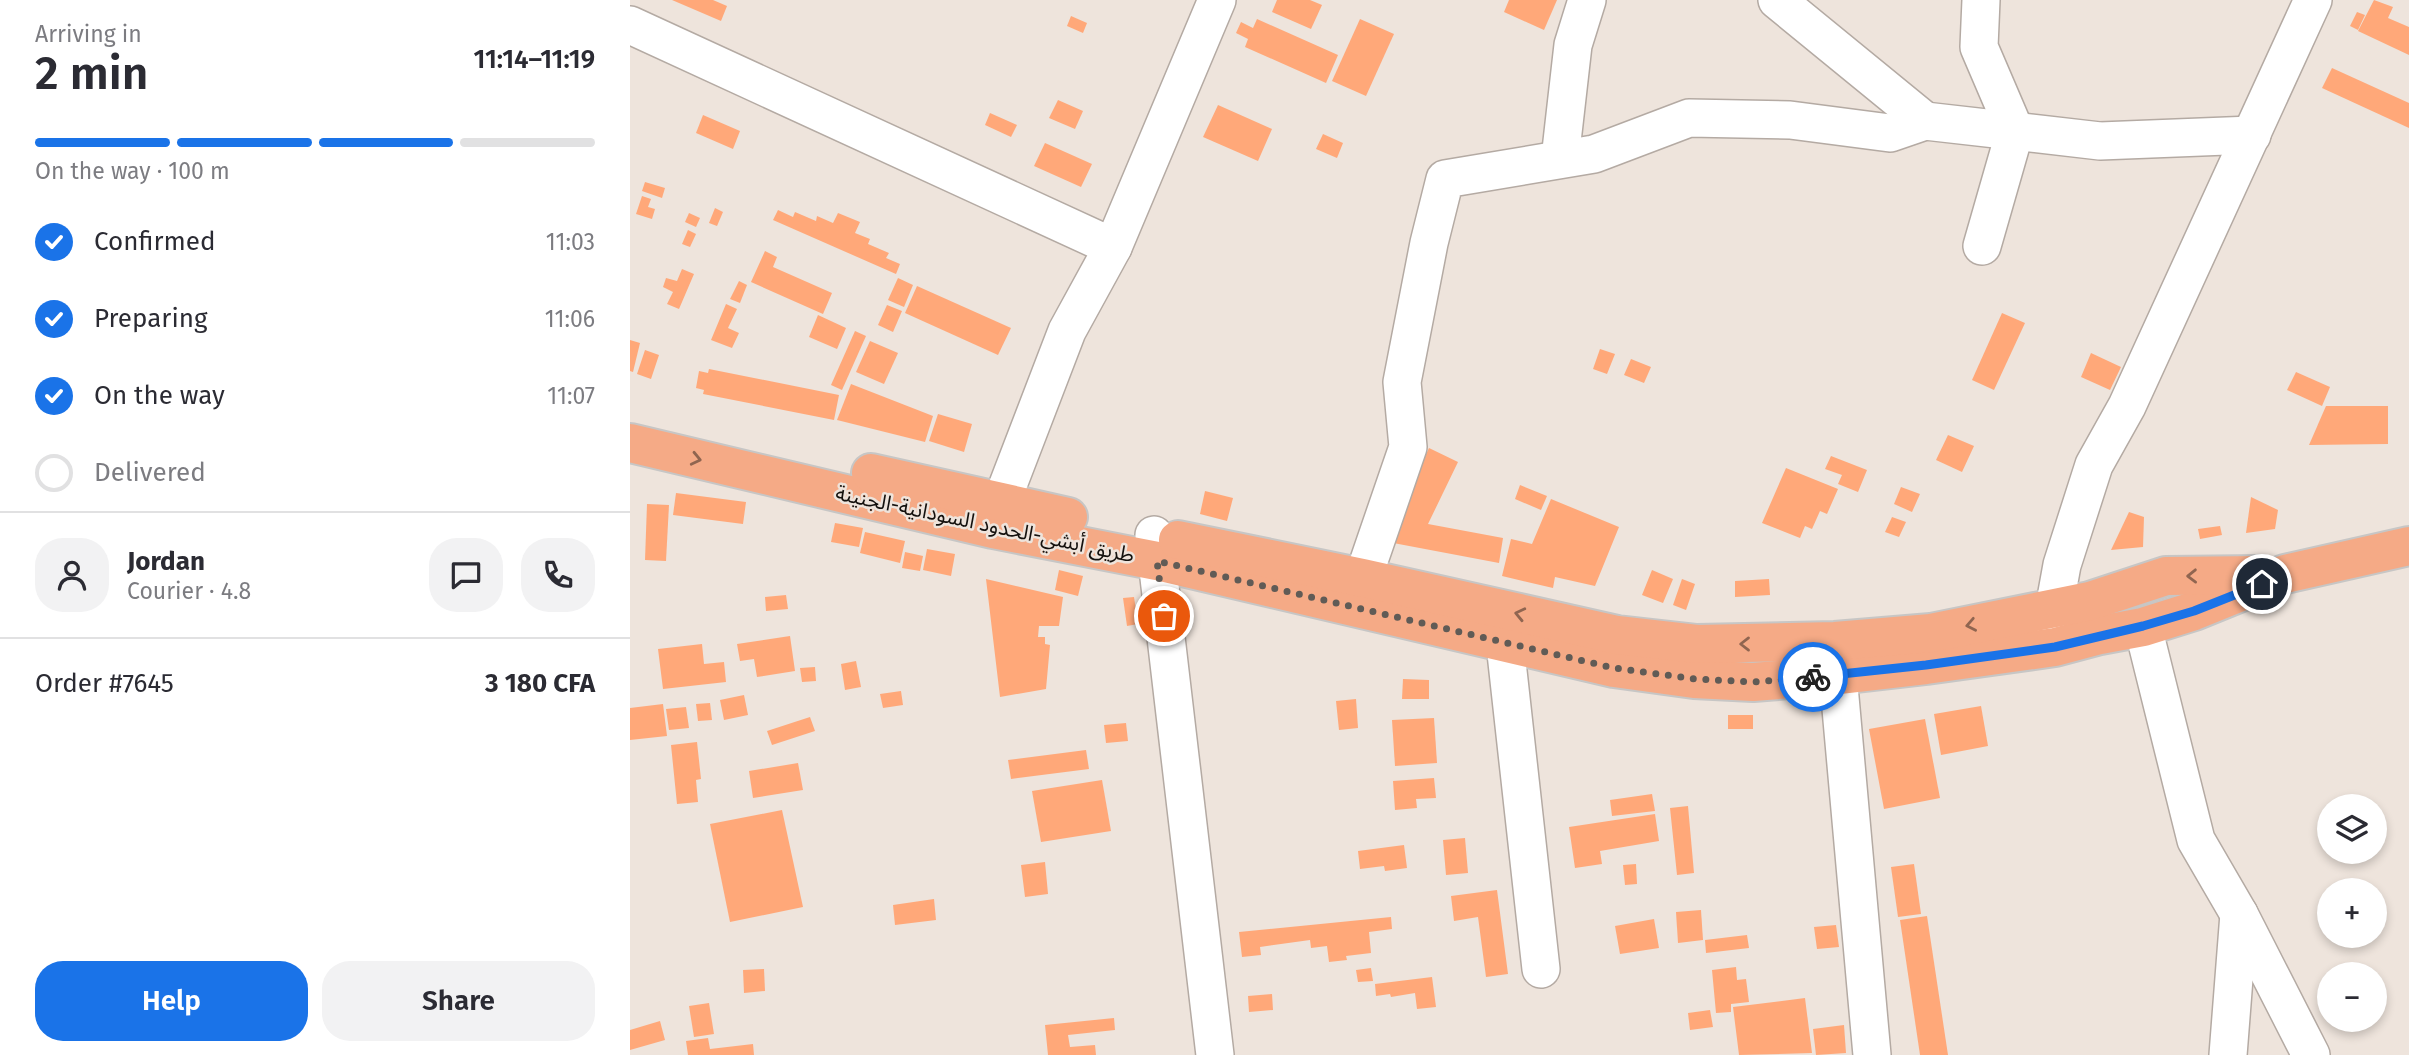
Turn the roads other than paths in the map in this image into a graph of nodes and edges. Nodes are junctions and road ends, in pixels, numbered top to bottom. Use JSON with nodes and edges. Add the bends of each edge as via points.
{"nodes":[{"id":1,"x":1217,"y":0,"type":"edge"},
{"id":2,"x":1587,"y":0,"type":"edge"},
{"id":3,"x":1777,"y":0,"type":"edge"},
{"id":4,"x":1981,"y":0,"type":"edge"},
{"id":5,"x":2313,"y":0,"type":"edge"},
{"id":6,"x":630,"y":25,"type":"edge"},
{"id":7,"x":1925,"y":121,"type":"junction"},
{"id":8,"x":2015,"y":131,"type":"junction"},
{"id":9,"x":2252,"y":135,"type":"junction"},
{"id":10,"x":1560,"y":159,"type":"junction"},
{"id":11,"x":1982,"y":246,"type":"dead end"},
{"id":12,"x":1113,"y":247,"type":"junction"},
{"id":13,"x":630,"y":417,"type":"edge"},
{"id":14,"x":630,"y":443,"type":"edge"},
{"id":15,"x":1001,"y":503,"type":"junction"},
{"id":16,"x":2409,"y":546,"type":"edge"},
{"id":17,"x":1156,"y":548,"type":"junction"},
{"id":18,"x":2285,"y":574,"type":"junction"},
{"id":19,"x":1363,"y":578,"type":"junction"},
{"id":20,"x":2054,"y":609,"type":"junction"},
{"id":21,"x":2143,"y":626,"type":"junction"},
{"id":22,"x":1505,"y":644,"type":"junction"},
{"id":23,"x":2055,"y":647,"type":"junction"},
{"id":24,"x":1834,"y":664,"type":"junction"},
{"id":25,"x":2239,"y":914,"type":"junction"},
{"id":26,"x":1541,"y":969,"type":"dead end"},
{"id":27,"x":1215,"y":1055,"type":"edge"},
{"id":28,"x":1872,"y":1055,"type":"edge"},
{"id":29,"x":2228,"y":1055,"type":"edge"},
{"id":30,"x":2311,"y":1055,"type":"edge"}],
"edges":[{"from":1,"to":12,"type":"street"},
{"from":2,"to":10,"type":"street","via":[[1573,45]]},
{"from":3,"to":7,"type":"street"},
{"from":4,"to":8,"type":"street","via":[[1979,47]]},
{"from":5,"to":9,"type":"street"},
{"from":6,"to":12,"type":"street"},
{"from":7,"to":8,"type":"street"},
{"from":7,"to":10,"type":"street","via":[[1890,133],[1790,120],[1689,118],[1594,154]]},
{"from":8,"to":9,"type":"street","via":[[2100,141]]},
{"from":8,"to":11,"type":"street"},
{"from":9,"to":20,"type":"street","via":[[2127,405],[2094,465],[2062,565]]},
{"from":10,"to":19,"type":"street","via":[[1445,179],[1402,382],[1408,447]]},
{"from":12,"to":15,"type":"street","via":[[1067,331]]},
{"from":13,"to":15,"type":"highway"},
{"from":14,"to":17,"type":"highway","name":"طريق أبشي-الحدود السودانية-الجنينة","one_way":true,"via":[[993,529]]},
{"from":15,"to":17,"type":"highway"},
{"from":16,"to":18,"type":"highway"},
{"from":17,"to":19,"type":"highway"},
{"from":17,"to":22,"type":"highway","name":"طريق أبشي-الحدود السودانية-الجنينة"},
{"from":17,"to":27,"type":"street"},
{"from":18,"to":20,"type":"highway","one_way":true,"via":[[2166,576]]},
{"from":18,"to":21,"type":"highway","name":"طريق أبشي-الحدود السودانية-الجنينة"},
{"from":24,"to":19,"type":"highway","one_way":true,"via":[[1618,635]]},
{"from":20,"to":23,"type":"street"},
{"from":20,"to":24,"type":"highway","one_way":true,"via":[[1931,633]]},
{"from":21,"to":23,"type":"highway","name":"طريق أبشي-الحدود السودانية-الجنينة"},
{"from":21,"to":25,"type":"street","via":[[2196,840]]},
{"from":22,"to":24,"type":"highway","name":"طريق أبشي-الحدود السودانية-الجنينة","via":[[1614,668],[1695,679],[1753,682]]},
{"from":22,"to":26,"type":"street"},
{"from":23,"to":24,"type":"highway","name":"طريق أبشي-الحدود السودانية-الجنينة","via":[[1926,665]]},
{"from":24,"to":28,"type":"street"},
{"from":25,"to":29,"type":"street"},
{"from":25,"to":30,"type":"street"}]}
